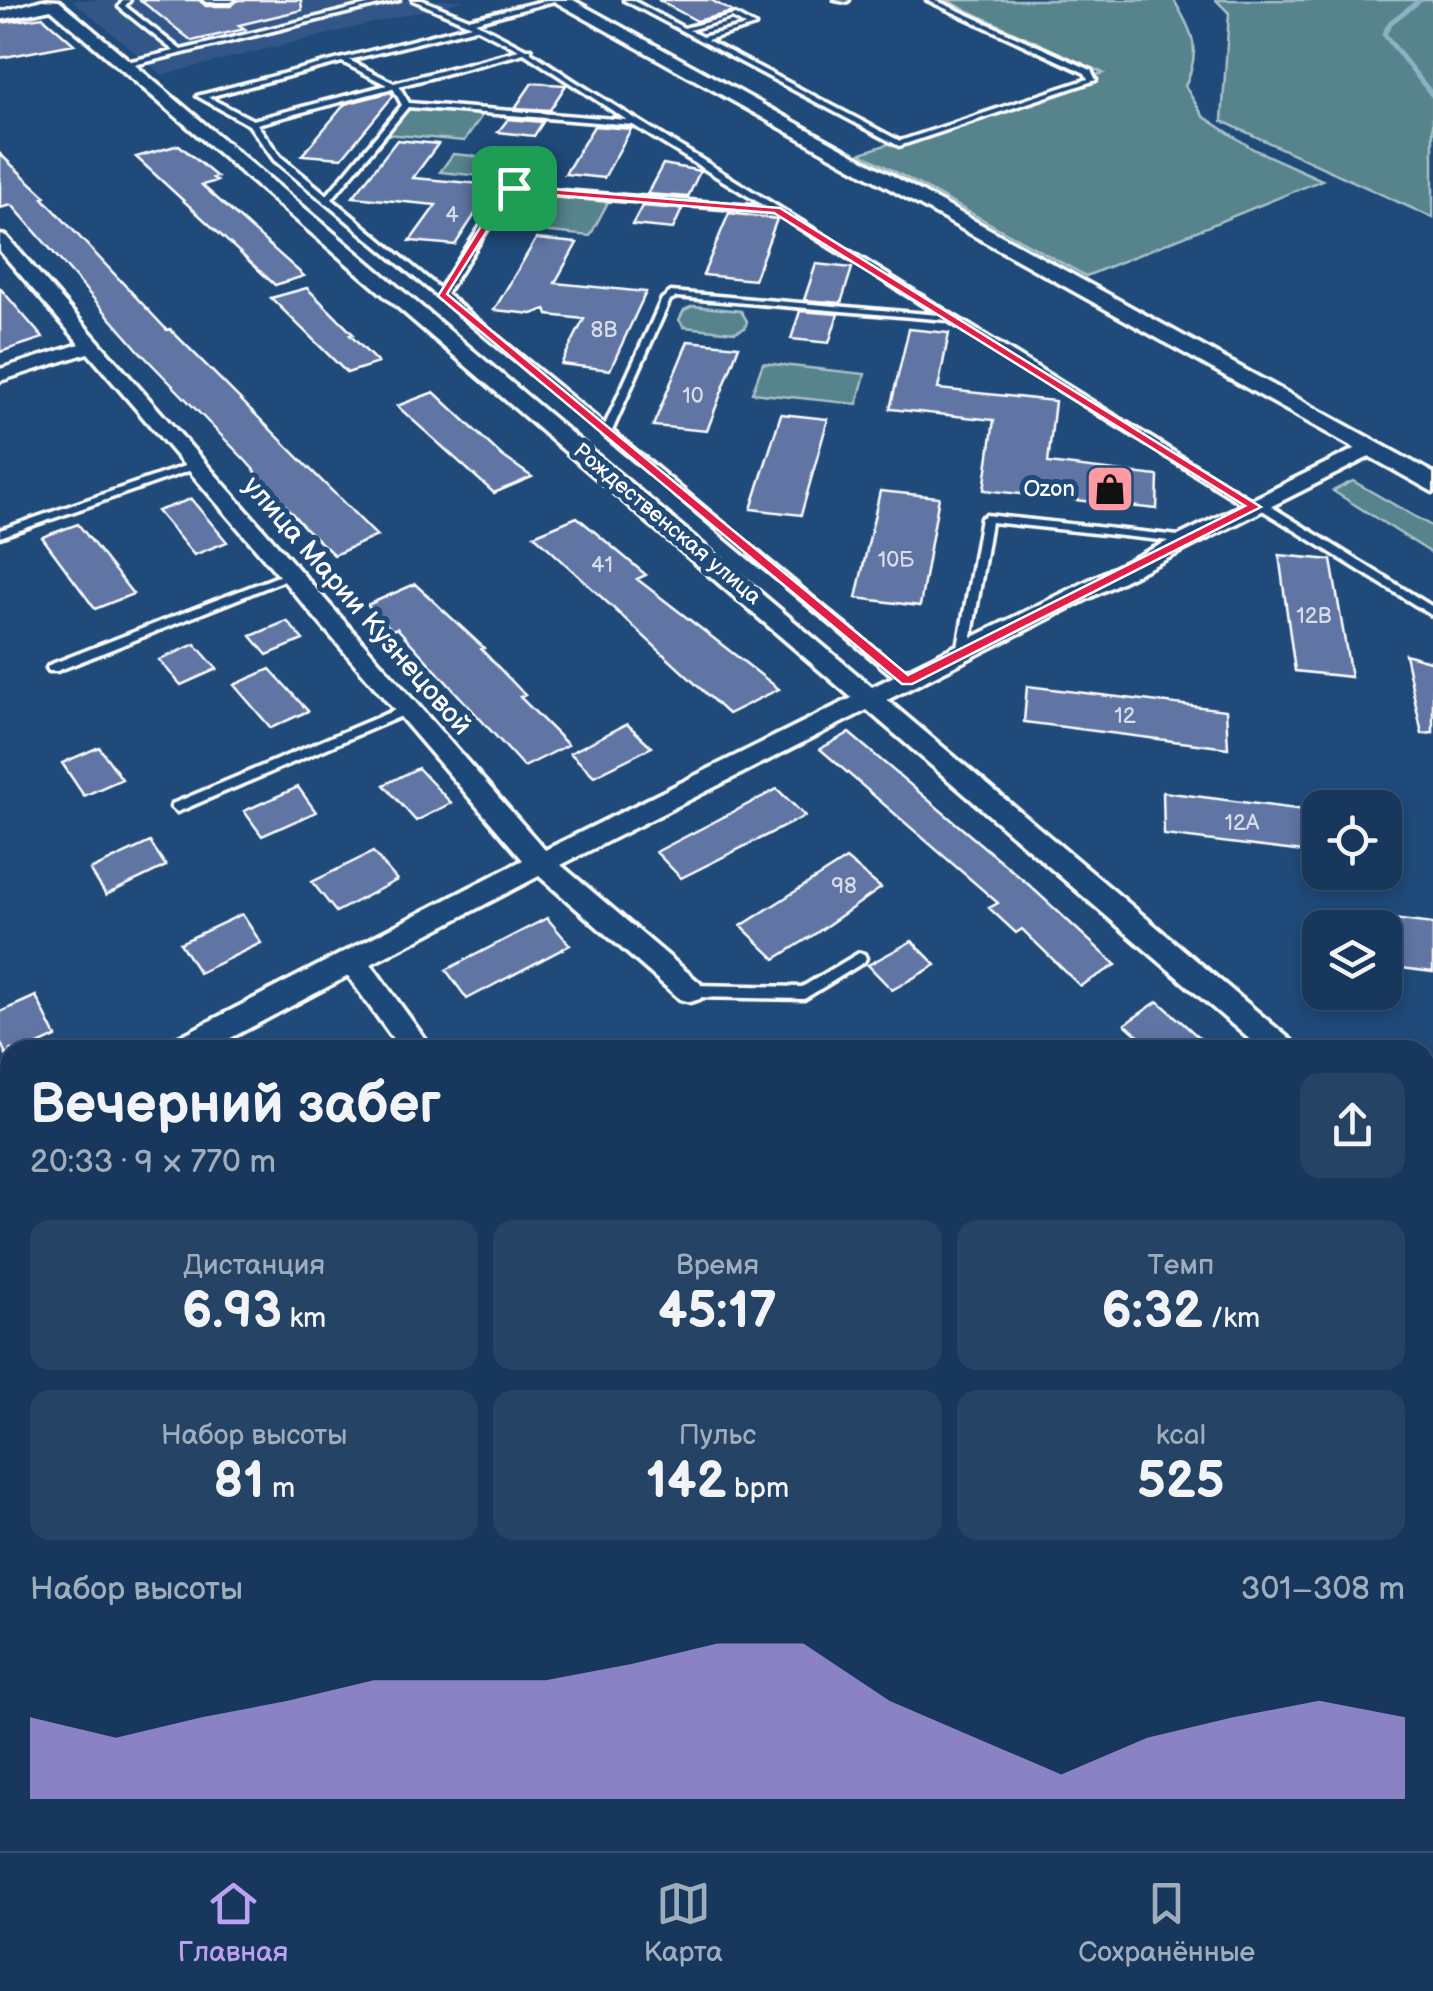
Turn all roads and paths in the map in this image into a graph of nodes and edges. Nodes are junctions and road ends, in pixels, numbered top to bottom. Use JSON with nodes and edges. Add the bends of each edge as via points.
{"nodes":[{"id":1,"x":126,"y":0,"type":"edge"},
{"id":2,"x":206,"y":0,"type":"edge"},
{"id":3,"x":231,"y":0,"type":"edge"},
{"id":4,"x":396,"y":0,"type":"edge"},
{"id":5,"x":416,"y":0,"type":"edge"},
{"id":6,"x":558,"y":0,"type":"edge"},
{"id":7,"x":628,"y":0,"type":"edge"},
{"id":8,"x":838,"y":0,"type":"edge"},
{"id":9,"x":846,"y":0,"type":"edge"},
{"id":10,"x":930,"y":0,"type":"edge"},
{"id":11,"x":52,"y":2,"type":"edge"},
{"id":12,"x":0,"y":16,"type":"edge"},
{"id":13,"x":475,"y":23,"type":"junction"},
{"id":14,"x":684,"y":30,"type":"junction"},
{"id":15,"x":702,"y":39,"type":"junction"},
{"id":16,"x":530,"y":50,"type":"junction"},
{"id":17,"x":179,"y":52,"type":"junction"},
{"id":18,"x":343,"y":60,"type":"junction"},
{"id":19,"x":126,"y":65,"type":"junction"},
{"id":20,"x":396,"y":86,"type":"junction"},
{"id":21,"x":406,"y":105,"type":"junction"},
{"id":22,"x":252,"y":123,"type":"junction"},
{"id":23,"x":637,"y":124,"type":"junction"},
{"id":24,"x":327,"y":200,"type":"junction"},
{"id":25,"x":777,"y":210,"type":"junction"},
{"id":26,"x":0,"y":240,"type":"edge"},
{"id":27,"x":11,"y":268,"type":"edge"},
{"id":28,"x":441,"y":294,"type":"junction"},
{"id":29,"x":951,"y":318,"type":"junction"},
{"id":30,"x":92,"y":346,"type":"junction"},
{"id":31,"x":0,"y":375,"type":"edge"},
{"id":32,"x":607,"y":432,"type":"junction"},
{"id":33,"x":1370,"y":449,"type":"junction"},
{"id":34,"x":196,"y":465,"type":"junction"},
{"id":35,"x":1433,"y":484,"type":"edge"},
{"id":36,"x":1257,"y":505,"type":"junction"},
{"id":37,"x":0,"y":534,"type":"edge"},
{"id":38,"x":1188,"y":540,"type":"junction"},
{"id":39,"x":291,"y":574,"type":"junction"},
{"id":40,"x":1433,"y":612,"type":"edge"},
{"id":41,"x":963,"y":653,"type":"junction"},
{"id":42,"x":53,"y":668,"type":"dead end"},
{"id":43,"x":907,"y":681,"type":"junction"},
{"id":44,"x":872,"y":698,"type":"junction"},
{"id":45,"x":407,"y":708,"type":"junction"},
{"id":46,"x":177,"y":807,"type":"dead end"},
{"id":47,"x":540,"y":862,"type":"junction"},
{"id":48,"x":860,"y":958,"type":"dead end"},
{"id":49,"x":353,"y":962,"type":"junction"},
{"id":50,"x":690,"y":991,"type":"joint"},
{"id":51,"x":201,"y":1040,"type":"edge"},
{"id":52,"x":411,"y":1040,"type":"edge"},
{"id":53,"x":1270,"y":1040,"type":"edge"}],
"edges":[{"from":1,"to":17,"type":"lane","via":[[121,6]]},
{"from":2,"to":3,"type":"lane"},
{"from":4,"to":17,"type":"lane"},
{"from":5,"to":13,"type":"lane"},
{"from":6,"to":13,"type":"lane"},
{"from":6,"to":33,"type":"street"},
{"from":7,"to":14,"type":"lane"},
{"from":8,"to":9,"type":"lane"},
{"from":10,"to":15,"type":"lane","via":[[1088,72],[1092,80],[899,144]]},
{"from":11,"to":12,"type":"street"},
{"from":11,"to":19,"type":"street","name":"Рождественская улица"},
{"from":13,"to":16,"type":"lane"},
{"from":13,"to":18,"type":"lane"},
{"from":14,"to":15,"type":"lane"},
{"from":14,"to":15,"type":"lane","via":[[733,16],[752,26]]},
{"from":16,"to":20,"type":"lane"},
{"from":16,"to":23,"type":"lane"},
{"from":17,"to":19,"type":"lane"},
{"from":18,"to":20,"type":"lane"},
{"from":18,"to":22,"type":"lane","via":[[202,96]]},
{"from":19,"to":44,"type":"street","name":"Рождественская улица"},
{"from":20,"to":21,"type":"lane"},
{"from":20,"to":22,"type":"lane"},
{"from":21,"to":23,"type":"lane"},
{"from":21,"to":24,"type":"lane"},
{"from":22,"to":24,"type":"lane","via":[[277,158]]},
{"from":23,"to":25,"type":"lane"},
{"from":24,"to":28,"type":"lane"},
{"from":25,"to":28,"type":"lane","via":[[514,188]]},
{"from":25,"to":29,"type":"lane"},
{"from":26,"to":27,"type":"street","name":"улица Марии Кузнецовой"},
{"from":27,"to":30,"type":"street","name":"улица Марии Кузнецовой"},
{"from":28,"to":32,"type":"lane"},
{"from":29,"to":32,"type":"lane","via":[[674,294],[666,299]]},
{"from":29,"to":36,"type":"lane"},
{"from":30,"to":31,"type":"street"},
{"from":30,"to":34,"type":"street","name":"улица Марии Кузнецовой"},
{"from":32,"to":43,"type":"lane"},
{"from":33,"to":35,"type":"street"},
{"from":33,"to":36,"type":"street"},
{"from":34,"to":37,"type":"lane"},
{"from":34,"to":39,"type":"street","name":"улица Марии Кузнецовой"},
{"from":36,"to":38,"type":"street"},
{"from":36,"to":40,"type":"lane"},
{"from":38,"to":41,"type":"street"},
{"from":38,"to":41,"type":"lane","via":[[984,519]]},
{"from":39,"to":42,"type":"lane"},
{"from":39,"to":45,"type":"street","name":"улица Марии Кузнецовой"},
{"from":41,"to":43,"type":"street"},
{"from":43,"to":44,"type":"street"},
{"from":44,"to":47,"type":"street"},
{"from":44,"to":53,"type":"street","name":"Рождественская улица"},
{"from":45,"to":46,"type":"lane"},
{"from":45,"to":47,"type":"street","name":"улица Марии Кузнецовой"},
{"from":47,"to":49,"type":"street"},
{"from":47,"to":50,"type":"street","name":"улица Марии Кузнецовой"},
{"from":48,"to":50,"type":"lane","via":[[804,993]]},
{"from":49,"to":51,"type":"street"},
{"from":49,"to":52,"type":"street"}]}
